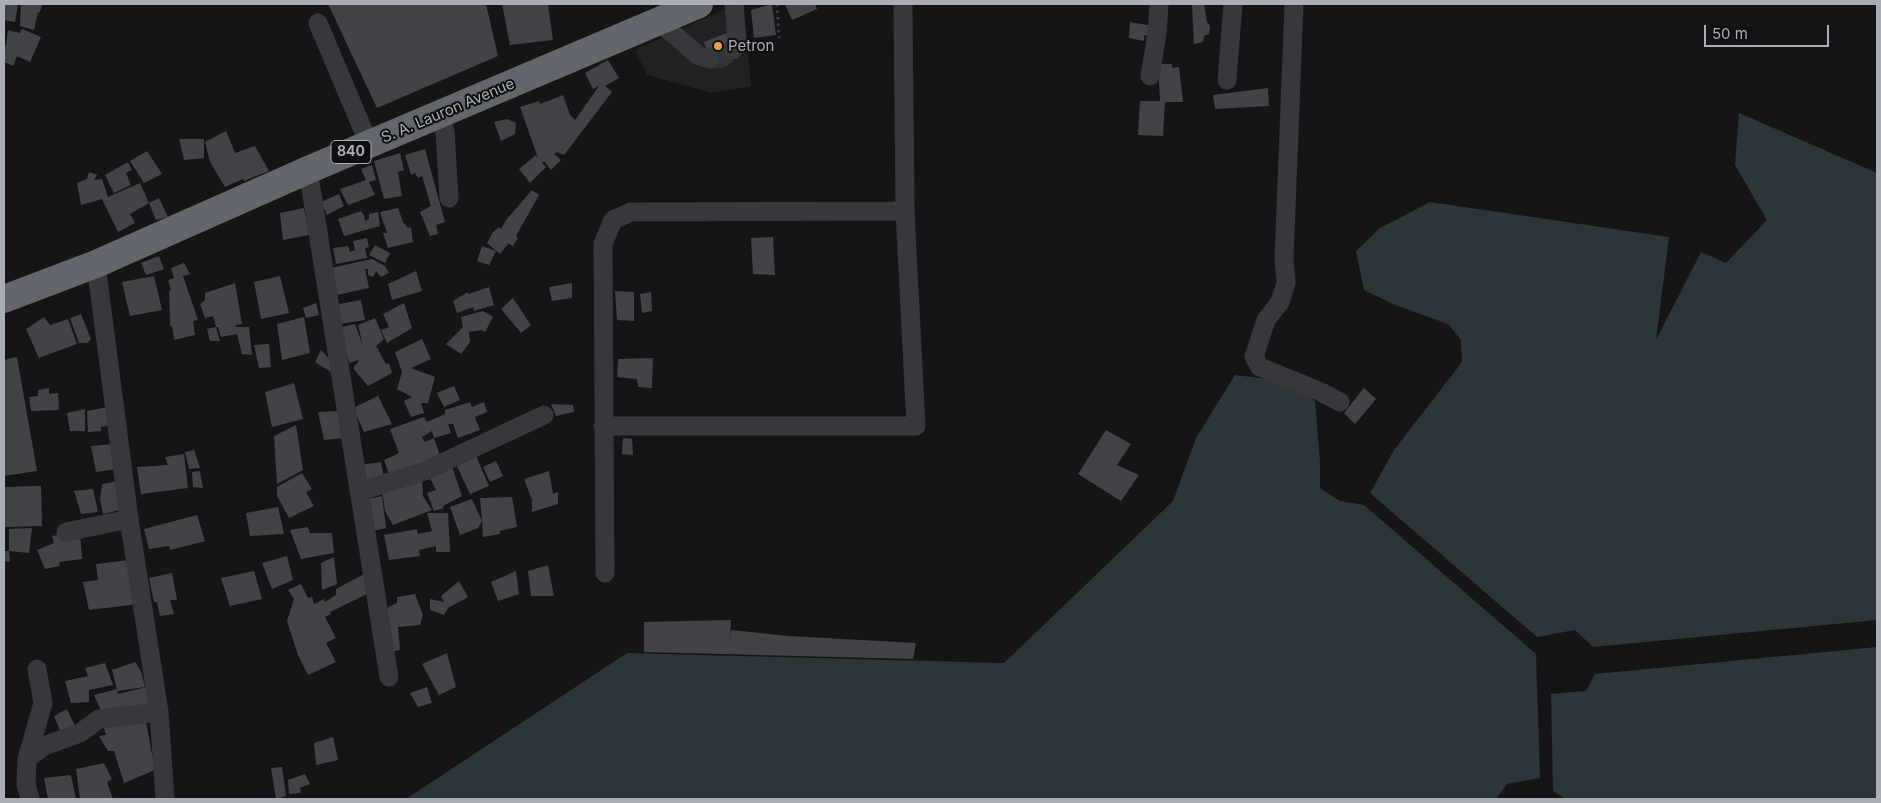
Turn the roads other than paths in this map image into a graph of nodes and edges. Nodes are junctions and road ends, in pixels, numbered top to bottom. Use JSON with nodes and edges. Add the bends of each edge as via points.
{"nodes":[{"id":1,"x":699,"y":4,"type":"edge"},
{"id":2,"x":734,"y":4,"type":"edge"},
{"id":3,"x":903,"y":4,"type":"edge"},
{"id":4,"x":1159,"y":4,"type":"edge"},
{"id":5,"x":1233,"y":4,"type":"edge"},
{"id":6,"x":1294,"y":4,"type":"edge"},
{"id":7,"x":655,"y":16,"type":"edge"},
{"id":8,"x":318,"y":23,"type":"dead end"},
{"id":9,"x":733,"y":50,"type":"dead end"},
{"id":10,"x":710,"y":59,"type":"dead end"},
{"id":11,"x":1150,"y":76,"type":"dead end"},
{"id":12,"x":1227,"y":80,"type":"dead end"},
{"id":13,"x":440,"y":115,"type":"junction"},
{"id":14,"x":369,"y":144,"type":"junction"},
{"id":15,"x":308,"y":170,"type":"junction"},
{"id":16,"x":449,"y":198,"type":"dead end"},
{"id":17,"x":905,"y":211,"type":"junction"},
{"id":18,"x":96,"y":264,"type":"junction"},
{"id":19,"x":4,"y":298,"type":"edge"},
{"id":20,"x":1340,"y":402,"type":"dead end"},
{"id":21,"x":544,"y":414,"type":"dead end"},
{"id":22,"x":603,"y":426,"type":"junction"},
{"id":23,"x":361,"y":491,"type":"junction"},
{"id":24,"x":129,"y":519,"type":"junction"},
{"id":25,"x":66,"y":532,"type":"dead end"},
{"id":26,"x":605,"y":573,"type":"dead end"},
{"id":27,"x":37,"y":669,"type":"dead end"},
{"id":28,"x":389,"y":678,"type":"dead end"},
{"id":29,"x":159,"y":712,"type":"junction"},
{"id":30,"x":26,"y":759,"type":"junction"},
{"id":31,"x":30,"y":799,"type":"edge"},
{"id":32,"x":165,"y":799,"type":"edge"}],
"edges":[{"from":1,"to":7,"type":"highway","name":"S. A. Lauron Avenue","number":"840"},
{"from":2,"to":9,"type":"street","via":[[737,40]]},
{"from":3,"to":17,"type":"street"},
{"from":4,"to":11,"type":"street"},
{"from":5,"to":12,"type":"street"},
{"from":6,"to":20,"type":"street","via":[[1284,259],[1286,283],[1280,302],[1266,320],[1254,357],[1260,367]]},
{"from":7,"to":10,"type":"street","via":[[699,56]]},
{"from":7,"to":13,"type":"highway","name":"S. A. Lauron Avenue","number":"840"},
{"from":8,"to":14,"type":"street"},
{"from":13,"to":14,"type":"highway","name":"S. A. Lauron Avenue","number":"840"},
{"from":13,"to":16,"type":"street","via":[[445,132]]},
{"from":14,"to":15,"type":"highway","name":"S. A. Lauron Avenue","number":"840"},
{"from":15,"to":18,"type":"highway","name":"S. A. Lauron Avenue","number":"840"},
{"from":15,"to":23,"type":"street"},
{"from":17,"to":22,"type":"street","via":[[631,212],[613,220],[603,244]]},
{"from":17,"to":22,"type":"street","via":[[916,426]]},
{"from":18,"to":19,"type":"highway","name":"S. A. Lauron Avenue","number":"840"},
{"from":18,"to":24,"type":"street"},
{"from":21,"to":23,"type":"street","via":[[425,471]]},
{"from":22,"to":26,"type":"street"},
{"from":23,"to":28,"type":"street"},
{"from":24,"to":25,"type":"street"},
{"from":24,"to":29,"type":"street"},
{"from":27,"to":30,"type":"street","via":[[43,703]]},
{"from":29,"to":30,"type":"street","via":[[100,719],[80,733],[44,746]]},
{"from":29,"to":32,"type":"street"},
{"from":30,"to":31,"type":"street"}]}
